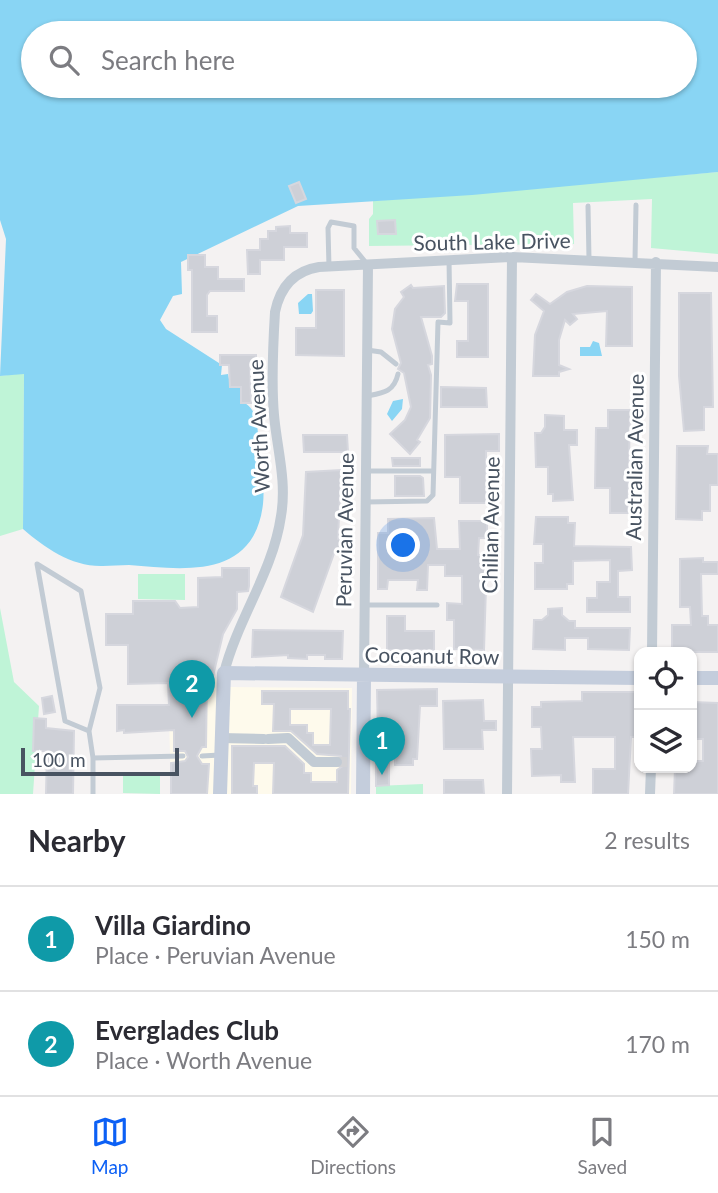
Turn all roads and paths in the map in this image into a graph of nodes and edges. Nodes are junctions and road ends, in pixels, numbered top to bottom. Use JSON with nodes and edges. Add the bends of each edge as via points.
{"nodes":[{"id":1,"x":636,"y":205,"type":"dead end"},
{"id":2,"x":588,"y":206,"type":"dead end"},
{"id":3,"x":512,"y":257,"type":"junction"},
{"id":4,"x":449,"y":259,"type":"junction"},
{"id":5,"x":589,"y":259,"type":"junction"},
{"id":6,"x":635,"y":261,"type":"junction"},
{"id":7,"x":656,"y":262,"type":"junction"},
{"id":8,"x":368,"y":265,"type":"junction"},
{"id":9,"x":328,"y":267,"type":"junction"},
{"id":10,"x":718,"y":267,"type":"edge"},
{"id":11,"x":279,"y":296,"type":"joint"},
{"id":12,"x":367,"y":350,"type":"junction"},
{"id":13,"x":396,"y":364,"type":"dead end"},
{"id":14,"x":398,"y":374,"type":"dead end"},
{"id":15,"x":366,"y":396,"type":"junction"},
{"id":16,"x":366,"y":471,"type":"junction"},
{"id":17,"x":433,"y":471,"type":"junction"},
{"id":18,"x":365,"y":502,"type":"junction"},
{"id":19,"x":364,"y":605,"type":"junction"},
{"id":20,"x":437,"y":605,"type":"dead end"},
{"id":21,"x":652,"y":647,"type":"edge"},
{"id":22,"x":224,"y":673,"type":"junction"},
{"id":23,"x":364,"y":675,"type":"junction"},
{"id":24,"x":508,"y":677,"type":"junction"},
{"id":25,"x":634,"y":678,"type":"edge"},
{"id":26,"x":697,"y":678,"type":"edge"},
{"id":27,"x":718,"y":678,"type":"edge"},
{"id":28,"x":89,"y":731,"type":"junction"},
{"id":29,"x":221,"y":738,"type":"junction"},
{"id":30,"x":220,"y":755,"type":"junction"},
{"id":31,"x":183,"y":756,"type":"dead end"},
{"id":32,"x":202,"y":756,"type":"dead end"},
{"id":33,"x":93,"y":758,"type":"junction"},
{"id":34,"x":337,"y":762,"type":"tunnel mouth"},
{"id":35,"x":651,"y":773,"type":"edge"},
{"id":36,"x":93,"y":794,"type":"edge"},
{"id":37,"x":220,"y":794,"type":"edge"},
{"id":38,"x":363,"y":794,"type":"edge"},
{"id":39,"x":507,"y":794,"type":"edge"},
{"id":40,"x":650,"y":794,"type":"edge"}],
"edges":[{"from":1,"to":6,"type":"lane"},
{"from":2,"to":5,"type":"lane"},
{"from":3,"to":4,"type":"street","name":"South Lake Drive"},
{"from":3,"to":5,"type":"street","name":"South Lake Drive"},
{"from":3,"to":24,"type":"street","name":"Chilian Avenue"},
{"from":4,"to":8,"type":"street","name":"South Lake Drive"},
{"from":4,"to":17,"type":"lane","via":[[450,323],[438,323]]},
{"from":5,"to":6,"type":"street","name":"South Lake Drive"},
{"from":6,"to":7,"type":"street","name":"South Lake Drive"},
{"from":7,"to":10,"type":"street","name":"South Lake Drive"},
{"from":7,"to":21,"type":"street","name":"Australian Avenue"},
{"from":8,"to":9,"type":"street","name":"South Lake Drive"},
{"from":8,"to":9,"type":"lane","via":[[354,248],[354,226],[331,222]]},
{"from":8,"to":12,"type":"street","name":"Peruvian Avenue"},
{"from":9,"to":11,"type":"street","name":"South Lake Drive","via":[[304,270]]},
{"from":11,"to":22,"type":"street","name":"Worth Avenue","via":[[274,414],[283,472],[282,515],[268,565],[236,632]]},
{"from":12,"to":13,"type":"lane","via":[[380,352]]},
{"from":12,"to":15,"type":"street","name":"Peruvian Avenue"},
{"from":14,"to":15,"type":"lane","via":[[393,388]]},
{"from":15,"to":16,"type":"street","name":"Peruvian Avenue"},
{"from":16,"to":17,"type":"lane"},
{"from":16,"to":18,"type":"street","name":"Peruvian Avenue"},
{"from":17,"to":18,"type":"lane","via":[[431,499]]},
{"from":18,"to":19,"type":"street","name":"Peruvian Avenue"},
{"from":19,"to":20,"type":"lane"},
{"from":19,"to":23,"type":"street","name":"Peruvian Avenue"},
{"from":22,"to":23,"type":"street","name":"Cocoanut Row"},
{"from":22,"to":29,"type":"street","name":"Worth Avenue"},
{"from":23,"to":24,"type":"street","name":"Cocoanut Row"},
{"from":23,"to":38,"type":"street","name":"Peruvian Avenue"},
{"from":24,"to":25,"type":"street","name":"Cocoanut Row"},
{"from":24,"to":39,"type":"street","name":"Chilian Avenue"},
{"from":26,"to":27,"type":"street"},
{"from":28,"to":28,"type":"lane","via":[[100,688],[81,592],[37,564],[65,721]]},
{"from":28,"to":33,"type":"lane"},
{"from":29,"to":30,"type":"street","name":"Worth Avenue"},
{"from":29,"to":34,"type":"street","via":[[288,738],[314,762]]},
{"from":30,"to":32,"type":"lane"},
{"from":30,"to":37,"type":"street","name":"Worth Avenue"},
{"from":31,"to":33,"type":"lane"},
{"from":33,"to":36,"type":"lane"},
{"from":35,"to":40,"type":"street"}]}
